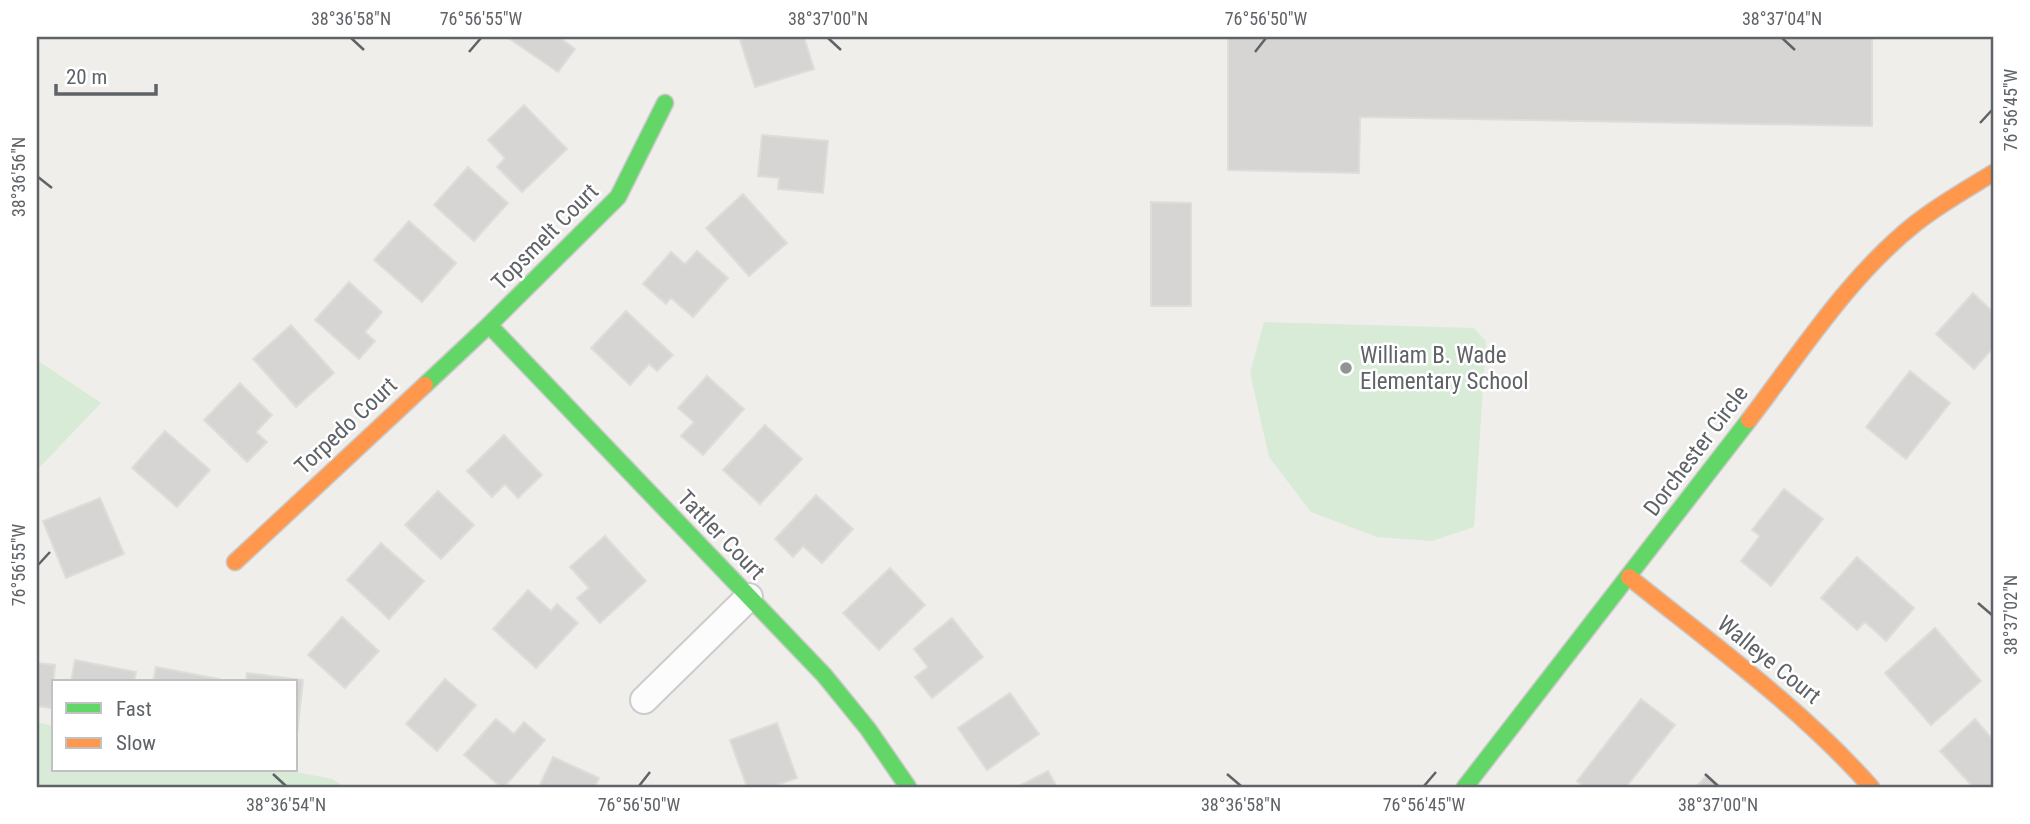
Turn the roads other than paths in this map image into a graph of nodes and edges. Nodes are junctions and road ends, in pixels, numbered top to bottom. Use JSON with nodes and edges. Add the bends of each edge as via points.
{"nodes":[{"id":1,"x":665,"y":103,"type":"dead end"},
{"id":2,"x":1993,"y":173,"type":"edge"},
{"id":3,"x":489,"y":325,"type":"junction"},
{"id":4,"x":235,"y":562,"type":"dead end"},
{"id":5,"x":1629,"y":578,"type":"junction"},
{"id":6,"x":749,"y":597,"type":"junction"},
{"id":7,"x":645,"y":700,"type":"dead end"},
{"id":8,"x":908,"y":787,"type":"edge"},
{"id":9,"x":1465,"y":787,"type":"edge"},
{"id":10,"x":1871,"y":787,"type":"edge"}],
"edges":[{"from":1,"to":3,"type":"street","name":"Topsmelt Court","via":[[618,197]]},
{"from":2,"to":5,"type":"street","name":"Dorchester Circle","via":[[1907,230],[1856,281]]},
{"from":3,"to":4,"type":"street","name":"Torpedo Court"},
{"from":3,"to":6,"type":"street","name":"Tattler Court"},
{"from":5,"to":9,"type":"street","name":"Dorchester Circle"},
{"from":5,"to":10,"type":"street","name":"Walleye Court","via":[[1808,722]]},
{"from":6,"to":7,"type":"street"},
{"from":6,"to":8,"type":"street","name":"Tattler Court","via":[[841,693]]}]}
